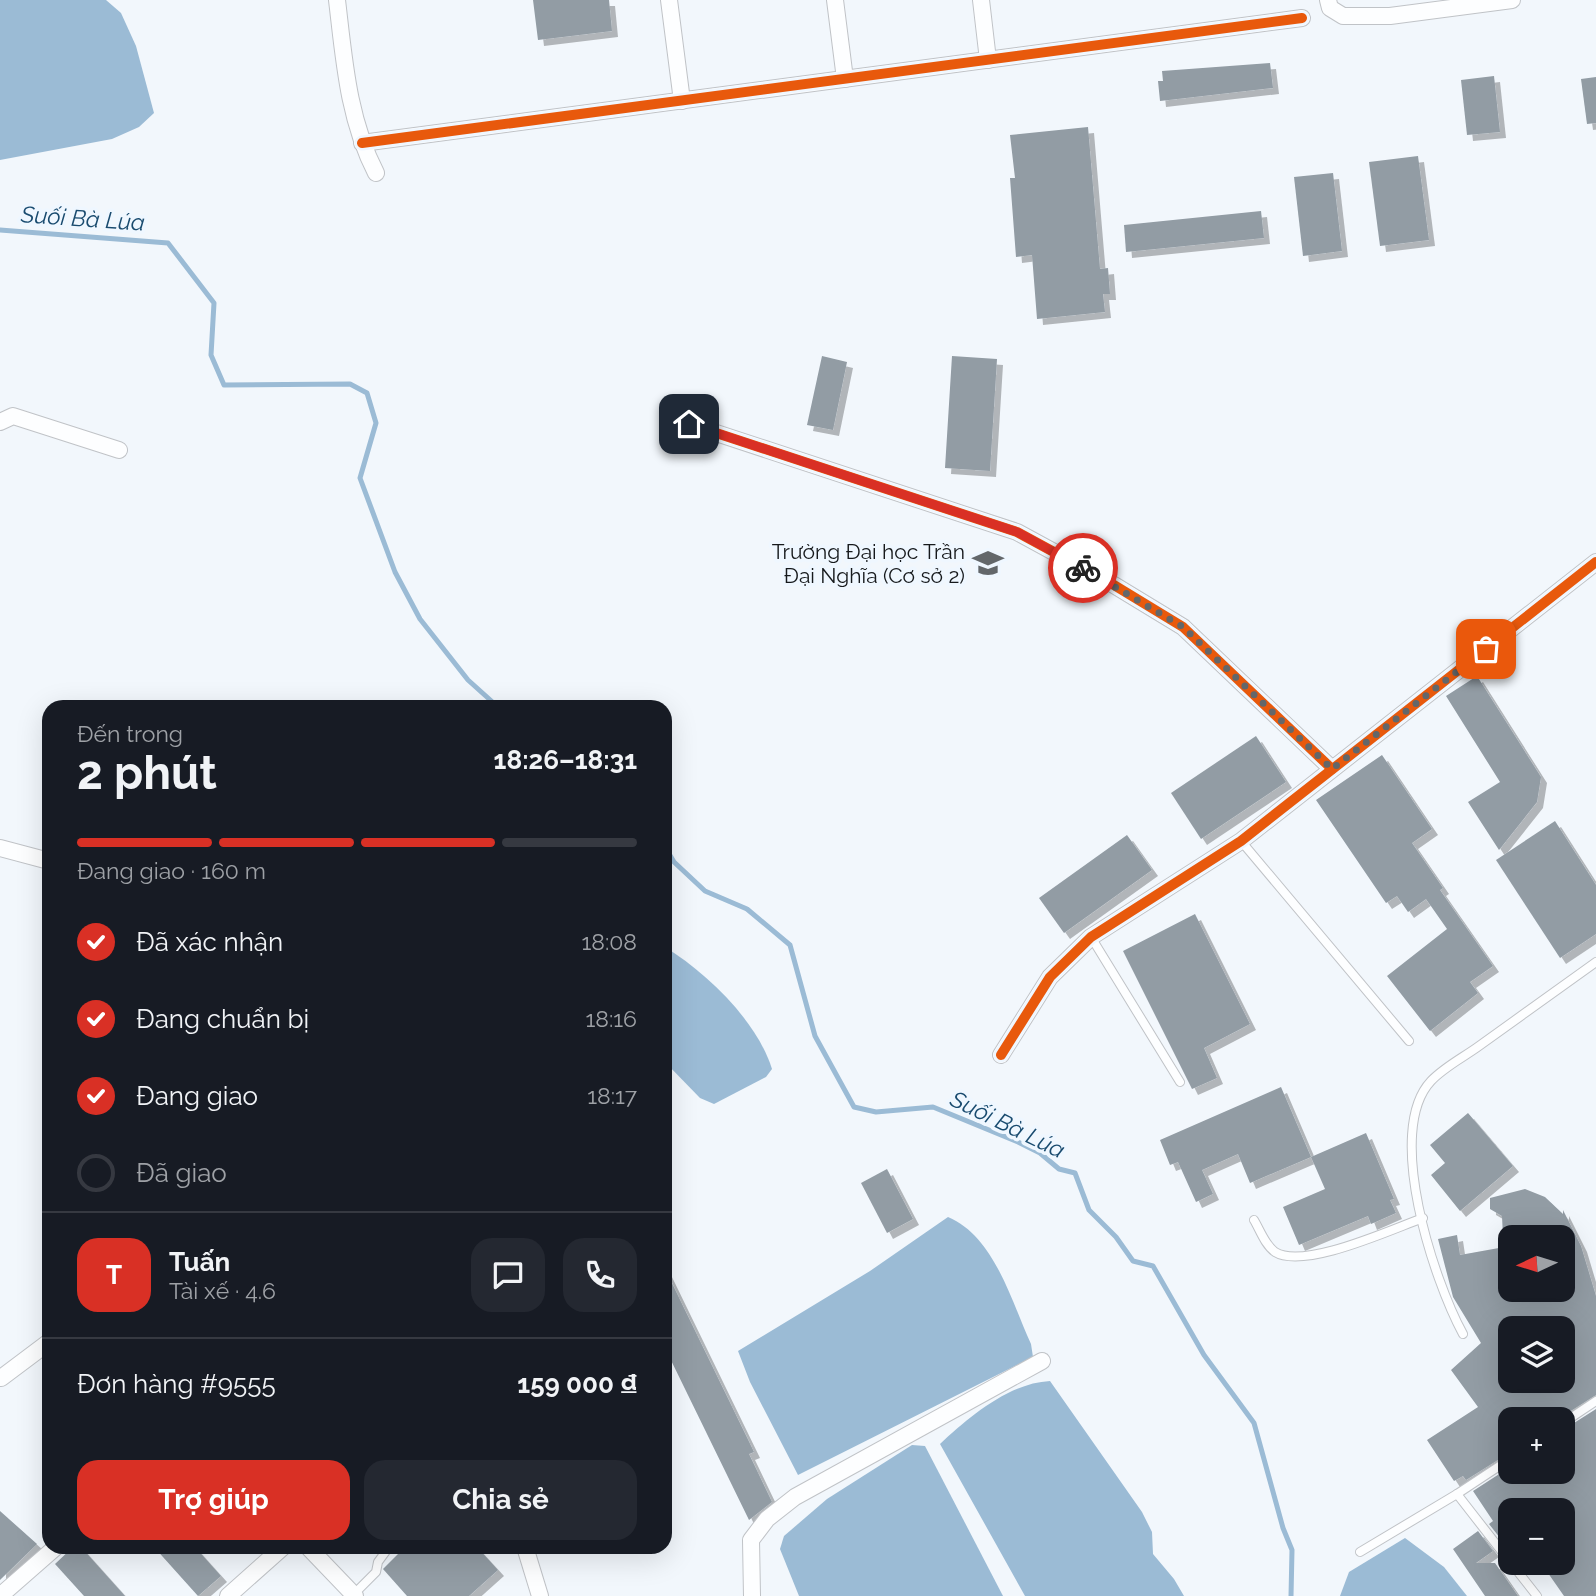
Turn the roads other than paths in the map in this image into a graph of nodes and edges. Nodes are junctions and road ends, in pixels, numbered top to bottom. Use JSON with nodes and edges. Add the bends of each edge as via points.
{"nodes":[{"id":1,"x":337,"y":0,"type":"edge"},
{"id":2,"x":669,"y":0,"type":"edge"},
{"id":3,"x":835,"y":0,"type":"edge"},
{"id":4,"x":981,"y":0,"type":"edge"},
{"id":5,"x":1328,"y":0,"type":"edge"},
{"id":6,"x":1512,"y":0,"type":"edge"},
{"id":7,"x":1302,"y":18,"type":"dead end"},
{"id":8,"x":988,"y":60,"type":"junction"},
{"id":9,"x":845,"y":79,"type":"junction"},
{"id":10,"x":682,"y":101,"type":"junction"},
{"id":11,"x":362,"y":143,"type":"junction"},
{"id":12,"x":376,"y":173,"type":"dead end"},
{"id":13,"x":0,"y":422,"type":"edge"},
{"id":14,"x":689,"y":424,"type":"dead end"},
{"id":15,"x":119,"y":450,"type":"dead end"},
{"id":16,"x":1596,"y":562,"type":"edge"},
{"id":17,"x":1332,"y":769,"type":"junction"},
{"id":18,"x":1241,"y":841,"type":"junction"},
{"id":19,"x":0,"y":848,"type":"edge"},
{"id":20,"x":42,"y":859,"type":"edge"},
{"id":21,"x":1091,"y":937,"type":"junction"},
{"id":22,"x":1596,"y":962,"type":"edge"},
{"id":23,"x":1409,"y":1041,"type":"dead end"},
{"id":24,"x":1001,"y":1055,"type":"dead end"},
{"id":25,"x":1180,"y":1082,"type":"dead end"},
{"id":26,"x":1423,"y":1218,"type":"junction"},
{"id":27,"x":1254,"y":1220,"type":"dead end"},
{"id":28,"x":1463,"y":1334,"type":"dead end"},
{"id":29,"x":42,"y":1347,"type":"edge"},
{"id":30,"x":1042,"y":1362,"type":"dead end"},
{"id":31,"x":1,"y":1378,"type":"edge"},
{"id":32,"x":1596,"y":1401,"type":"edge"},
{"id":33,"x":1575,"y":1415,"type":"edge"},
{"id":34,"x":1498,"y":1467,"type":"edge"},
{"id":35,"x":1457,"y":1494,"type":"junction"},
{"id":36,"x":1498,"y":1546,"type":"edge"},
{"id":37,"x":1360,"y":1552,"type":"dead end"},
{"id":38,"x":48,"y":1554,"type":"edge"},
{"id":39,"x":276,"y":1554,"type":"edge"},
{"id":40,"x":314,"y":1554,"type":"edge"},
{"id":41,"x":384,"y":1554,"type":"edge"},
{"id":42,"x":527,"y":1554,"type":"edge"},
{"id":43,"x":1521,"y":1575,"type":"edge"},
{"id":44,"x":0,"y":1596,"type":"edge"},
{"id":45,"x":228,"y":1596,"type":"edge"},
{"id":46,"x":353,"y":1596,"type":"edge"},
{"id":47,"x":540,"y":1596,"type":"edge"},
{"id":48,"x":752,"y":1596,"type":"edge"},
{"id":49,"x":1537,"y":1596,"type":"edge"}],
"edges":[{"from":1,"to":11,"type":"street","via":[[347,83]]},
{"from":2,"to":10,"type":"street"},
{"from":3,"to":9,"type":"street"},
{"from":4,"to":8,"type":"street"},
{"from":5,"to":6,"type":"street","via":[[1329,8],[1343,16],[1390,16]]},
{"from":7,"to":8,"type":"street"},
{"from":8,"to":9,"type":"street"},
{"from":9,"to":10,"type":"street"},
{"from":10,"to":11,"type":"street"},
{"from":11,"to":12,"type":"street"},
{"from":13,"to":15,"type":"street","via":[[13,416]]},
{"from":14,"to":17,"type":"street","via":[[1017,532],[1183,627]]},
{"from":16,"to":17,"type":"street"},
{"from":17,"to":18,"type":"street"},
{"from":18,"to":21,"type":"street"},
{"from":18,"to":23,"type":"lane"},
{"from":19,"to":20,"type":"street"},
{"from":21,"to":24,"type":"street","via":[[1050,977]]},
{"from":21,"to":25,"type":"lane"},
{"from":22,"to":26,"type":"lane","via":[[1431,1081],[1413,1115],[1410,1157]]},
{"from":26,"to":27,"type":"lane","via":[[1348,1245],[1293,1257],[1270,1247]]},
{"from":26,"to":28,"type":"lane","via":[[1446,1302]]},
{"from":29,"to":31,"type":"street"},
{"from":30,"to":48,"type":"street","via":[[795,1497],[776,1512],[751,1539]]},
{"from":32,"to":33,"type":"lane"},
{"from":34,"to":35,"type":"lane"},
{"from":35,"to":36,"type":"lane"},
{"from":35,"to":37,"type":"lane"},
{"from":38,"to":44,"type":"street"},
{"from":39,"to":45,"type":"street"},
{"from":40,"to":46,"type":"street"},
{"from":41,"to":46,"type":"lane","via":[[376,1572]]},
{"from":42,"to":47,"type":"street"},
{"from":43,"to":49,"type":"lane"}]}
